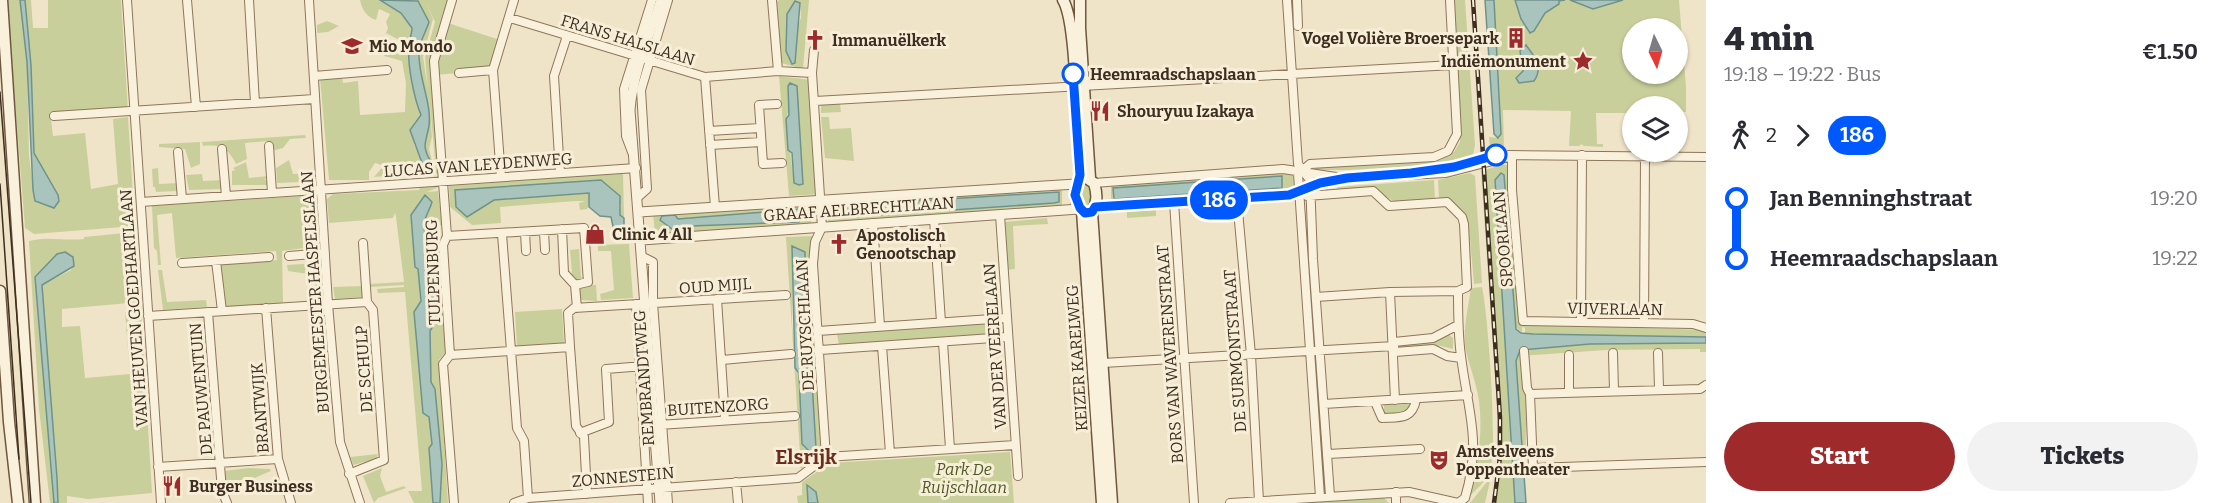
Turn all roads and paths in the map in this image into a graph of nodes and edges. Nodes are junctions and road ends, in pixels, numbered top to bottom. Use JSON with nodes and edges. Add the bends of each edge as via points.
{"nodes":[{"id":1,"x":2,"y":0,"type":"edge"},
{"id":2,"x":127,"y":0,"type":"edge"},
{"id":3,"x":188,"y":0,"type":"edge"},
{"id":4,"x":249,"y":0,"type":"edge"},
{"id":5,"x":309,"y":0,"type":"edge"},
{"id":6,"x":452,"y":0,"type":"edge"},
{"id":7,"x":514,"y":0,"type":"edge"},
{"id":8,"x":652,"y":0,"type":"edge"},
{"id":9,"x":661,"y":0,"type":"edge"},
{"id":10,"x":669,"y":0,"type":"edge"},
{"id":11,"x":772,"y":0,"type":"edge"},
{"id":12,"x":1063,"y":0,"type":"edge"},
{"id":13,"x":1080,"y":0,"type":"edge"},
{"id":14,"x":1287,"y":0,"type":"edge"},
{"id":15,"x":1297,"y":0,"type":"edge"},
{"id":16,"x":1450,"y":0,"type":"edge"},
{"id":17,"x":510,"y":18,"type":"junction"},
{"id":18,"x":1298,"y":26,"type":"dead end"},
{"id":19,"x":567,"y":36,"type":"junction"},
{"id":20,"x":814,"y":50,"type":"dead end"},
{"id":21,"x":642,"y":59,"type":"junction"},
{"id":22,"x":1453,"y":65,"type":"junction"},
{"id":23,"x":387,"y":70,"type":"dead end"},
{"id":24,"x":493,"y":70,"type":"junction"},
{"id":25,"x":778,"y":71,"type":"junction"},
{"id":26,"x":459,"y":73,"type":"dead end"},
{"id":27,"x":812,"y":73,"type":"junction"},
{"id":28,"x":1292,"y":74,"type":"junction"},
{"id":29,"x":314,"y":76,"type":"junction"},
{"id":30,"x":705,"y":77,"type":"junction"},
{"id":31,"x":1079,"y":86,"type":"junction"},
{"id":32,"x":314,"y":99,"type":"junction"},
{"id":33,"x":815,"y":101,"type":"junction"},
{"id":34,"x":255,"y":103,"type":"junction"},
{"id":35,"x":777,"y":104,"type":"dead end"},
{"id":36,"x":196,"y":107,"type":"junction"},
{"id":37,"x":135,"y":111,"type":"junction"},
{"id":38,"x":54,"y":116,"type":"dead end"},
{"id":39,"x":760,"y":128,"type":"junction"},
{"id":40,"x":709,"y":131,"type":"junction"},
{"id":41,"x":761,"y":142,"type":"junction"},
{"id":42,"x":269,"y":146,"type":"dead end"},
{"id":43,"x":710,"y":146,"type":"junction"},
{"id":44,"x":222,"y":149,"type":"dead end"},
{"id":45,"x":178,"y":152,"type":"dead end"},
{"id":46,"x":1582,"y":155,"type":"junction"},
{"id":47,"x":1512,"y":156,"type":"junction"},
{"id":48,"x":1622,"y":156,"type":"edge"},
{"id":49,"x":1688,"y":157,"type":"edge"},
{"id":50,"x":1706,"y":157,"type":"edge"},
{"id":51,"x":1645,"y":162,"type":"edge"},
{"id":52,"x":782,"y":163,"type":"dead end"},
{"id":53,"x":636,"y":168,"type":"junction"},
{"id":54,"x":1302,"y":171,"type":"junction"},
{"id":55,"x":560,"y":173,"type":"junction"},
{"id":56,"x":501,"y":177,"type":"junction"},
{"id":57,"x":1347,"y":178,"type":"junction"},
{"id":58,"x":443,"y":181,"type":"junction"},
{"id":59,"x":1085,"y":181,"type":"junction"},
{"id":60,"x":321,"y":189,"type":"junction"},
{"id":61,"x":1298,"y":192,"type":"junction"},
{"id":62,"x":1310,"y":192,"type":"junction"},
{"id":63,"x":272,"y":193,"type":"junction"},
{"id":64,"x":226,"y":196,"type":"junction"},
{"id":65,"x":638,"y":196,"type":"junction"},
{"id":66,"x":182,"y":199,"type":"junction"},
{"id":67,"x":1237,"y":199,"type":"junction"},
{"id":68,"x":822,"y":200,"type":"junction"},
{"id":69,"x":141,"y":202,"type":"junction"},
{"id":70,"x":1174,"y":202,"type":"junction"},
{"id":71,"x":715,"y":207,"type":"junction"},
{"id":72,"x":1087,"y":210,"type":"junction"},
{"id":73,"x":639,"y":212,"type":"junction"},
{"id":74,"x":1000,"y":215,"type":"junction"},
{"id":75,"x":934,"y":219,"type":"junction"},
{"id":76,"x":873,"y":223,"type":"junction"},
{"id":77,"x":822,"y":227,"type":"junction"},
{"id":78,"x":562,"y":230,"type":"junction"},
{"id":79,"x":544,"y":231,"type":"junction"},
{"id":80,"x":525,"y":232,"type":"junction"},
{"id":81,"x":502,"y":234,"type":"junction"},
{"id":82,"x":447,"y":236,"type":"junction"},
{"id":83,"x":642,"y":240,"type":"junction"},
{"id":84,"x":363,"y":243,"type":"dead end"},
{"id":85,"x":545,"y":250,"type":"dead end"},
{"id":86,"x":526,"y":251,"type":"dead end"},
{"id":87,"x":325,"y":253,"type":"junction"},
{"id":88,"x":289,"y":256,"type":"dead end"},
{"id":89,"x":269,"y":257,"type":"dead end"},
{"id":90,"x":216,"y":261,"type":"junction"},
{"id":91,"x":182,"y":263,"type":"dead end"},
{"id":92,"x":575,"y":285,"type":"junction"},
{"id":93,"x":0,"y":291,"type":"edge"},
{"id":94,"x":1458,"y":291,"type":"junction"},
{"id":95,"x":1390,"y":292,"type":"junction"},
{"id":96,"x":786,"y":295,"type":"dead end"},
{"id":97,"x":1316,"y":297,"type":"junction"},
{"id":98,"x":717,"y":299,"type":"junction"},
{"id":99,"x":367,"y":302,"type":"junction"},
{"id":100,"x":328,"y":304,"type":"junction"},
{"id":101,"x":645,"y":304,"type":"junction"},
{"id":102,"x":266,"y":308,"type":"junction"},
{"id":103,"x":577,"y":308,"type":"junction"},
{"id":104,"x":222,"y":311,"type":"junction"},
{"id":105,"x":208,"y":312,"type":"junction"},
{"id":106,"x":148,"y":316,"type":"junction"},
{"id":107,"x":1006,"y":318,"type":"junction"},
{"id":108,"x":1523,"y":321,"type":"joint"},
{"id":109,"x":941,"y":322,"type":"junction"},
{"id":110,"x":1581,"y":322,"type":"junction"},
{"id":111,"x":1644,"y":323,"type":"junction"},
{"id":112,"x":1458,"y":325,"type":"junction"},
{"id":113,"x":880,"y":326,"type":"junction"},
{"id":114,"x":1706,"y":328,"type":"edge"},
{"id":115,"x":818,"y":331,"type":"junction"},
{"id":116,"x":1007,"y":337,"type":"junction"},
{"id":117,"x":943,"y":342,"type":"junction"},
{"id":118,"x":882,"y":346,"type":"junction"},
{"id":119,"x":570,"y":347,"type":"junction"},
{"id":120,"x":1394,"y":347,"type":"junction"},
{"id":121,"x":820,"y":350,"type":"junction"},
{"id":122,"x":1316,"y":350,"type":"junction"},
{"id":123,"x":511,"y":351,"type":"junction"},
{"id":124,"x":1524,"y":351,"type":"dead end"},
{"id":125,"x":1613,"y":353,"type":"dead end"},
{"id":126,"x":1658,"y":353,"type":"dead end"},
{"id":127,"x":791,"y":354,"type":"dead end"},
{"id":128,"x":450,"y":355,"type":"junction"},
{"id":129,"x":1251,"y":355,"type":"junction"},
{"id":130,"x":1569,"y":355,"type":"dead end"},
{"id":131,"x":1184,"y":357,"type":"junction"},
{"id":132,"x":1461,"y":357,"type":"junction"},
{"id":133,"x":722,"y":360,"type":"junction"},
{"id":134,"x":1103,"y":363,"type":"junction"},
{"id":135,"x":644,"y":366,"type":"junction"},
{"id":136,"x":1706,"y":386,"type":"edge"},
{"id":137,"x":1659,"y":390,"type":"junction"},
{"id":138,"x":1614,"y":391,"type":"junction"},
{"id":139,"x":1569,"y":392,"type":"junction"},
{"id":140,"x":1530,"y":394,"type":"junction"},
{"id":141,"x":1468,"y":395,"type":"junction"},
{"id":142,"x":1395,"y":400,"type":"junction"},
{"id":143,"x":1416,"y":400,"type":"junction"},
{"id":144,"x":1376,"y":402,"type":"junction"},
{"id":145,"x":1324,"y":404,"type":"junction"},
{"id":146,"x":795,"y":416,"type":"dead end"},
{"id":147,"x":725,"y":420,"type":"junction"},
{"id":148,"x":9,"y":422,"type":"junction"},
{"id":149,"x":658,"y":425,"type":"junction"},
{"id":150,"x":643,"y":426,"type":"junction"},
{"id":151,"x":32,"y":432,"type":"junction"},
{"id":152,"x":580,"y":433,"type":"junction"},
{"id":153,"x":1015,"y":445,"type":"junction"},
{"id":154,"x":950,"y":448,"type":"junction"},
{"id":155,"x":1420,"y":449,"type":"dead end"},
{"id":156,"x":890,"y":453,"type":"junction"},
{"id":157,"x":1328,"y":454,"type":"junction"},
{"id":158,"x":826,"y":457,"type":"junction"},
{"id":159,"x":278,"y":459,"type":"junction"},
{"id":160,"x":1706,"y":462,"type":"edge"},
{"id":161,"x":220,"y":463,"type":"junction"},
{"id":162,"x":158,"y":467,"type":"junction"},
{"id":163,"x":349,"y":474,"type":"junction"},
{"id":164,"x":1018,"y":476,"type":"dead end"},
{"id":165,"x":736,"y":482,"type":"junction"},
{"id":166,"x":662,"y":487,"type":"junction"},
{"id":167,"x":647,"y":489,"type":"junction"},
{"id":168,"x":1396,"y":492,"type":"junction"},
{"id":169,"x":587,"y":494,"type":"junction"},
{"id":170,"x":1330,"y":496,"type":"junction"},
{"id":171,"x":1320,"y":497,"type":"junction"},
{"id":172,"x":528,"y":498,"type":"junction"},
{"id":173,"x":1259,"y":501,"type":"junction"},
{"id":174,"x":13,"y":503,"type":"edge"},
{"id":175,"x":18,"y":503,"type":"edge"},
{"id":176,"x":35,"y":503,"type":"edge"},
{"id":177,"x":41,"y":503,"type":"edge"},
{"id":178,"x":160,"y":503,"type":"edge"},
{"id":179,"x":226,"y":503,"type":"edge"},
{"id":180,"x":291,"y":503,"type":"edge"},
{"id":181,"x":360,"y":503,"type":"edge"},
{"id":182,"x":454,"y":503,"type":"edge"},
{"id":183,"x":514,"y":503,"type":"edge"},
{"id":184,"x":648,"y":503,"type":"edge"},
{"id":185,"x":660,"y":503,"type":"edge"},
{"id":186,"x":668,"y":503,"type":"edge"},
{"id":187,"x":738,"y":503,"type":"edge"},
{"id":188,"x":1102,"y":503,"type":"edge"},
{"id":189,"x":1112,"y":503,"type":"edge"},
{"id":190,"x":1194,"y":503,"type":"edge"},
{"id":191,"x":1230,"y":503,"type":"edge"},
{"id":192,"x":1396,"y":503,"type":"edge"}],
"edges":[{"from":1,"to":151,"type":"main road"},
{"from":2,"to":37,"type":"street","name":"VAN HEUVEN GOEDHARTLAAN"},
{"from":3,"to":36,"type":"street"},
{"from":4,"to":34,"type":"street"},
{"from":5,"to":29,"type":"street","name":"BURGEMEESTER HASPELSLAAN"},
{"from":6,"to":58,"type":"street","name":"TULPENBURG","via":[[434,58]]},
{"from":7,"to":17,"type":"street"},
{"from":8,"to":21,"type":"street","name":"REMBRANDTWEG"},
{"from":9,"to":21,"type":"street","name":"REMBRANDTWEG"},
{"from":10,"to":21,"type":"street","name":"REMBRANDTWEG"},
{"from":11,"to":25,"type":"street"},
{"from":12,"to":31,"type":"main road"},
{"from":13,"to":31,"type":"main road"},
{"from":14,"to":28,"type":"street"},
{"from":15,"to":18,"type":"street"},
{"from":16,"to":22,"type":"street"},
{"from":17,"to":19,"type":"street","name":"FRANS HALSLAAN"},
{"from":17,"to":24,"type":"street"},
{"from":19,"to":21,"type":"street","name":"FRANS HALSLAAN"},
{"from":19,"to":55,"type":"street","via":[[554,76]]},
{"from":20,"to":27,"type":"street","name":"DE RUYSCHLAAN"},
{"from":21,"to":30,"type":"street","name":"FRANS HALSLAAN"},
{"from":21,"to":53,"type":"street","name":"REMBRANDTWEG","via":[[630,110]]},
{"from":21,"to":65,"type":"street","name":"REMBRANDTWEG","via":[[640,98],[647,189]]},
{"from":22,"to":28,"type":"street"},
{"from":22,"to":54,"type":"street","name":"GRAAF AELBRECHTLAAN","via":[[1457,134],[1448,151],[1434,157],[1310,164]]},
{"from":23,"to":29,"type":"street"},
{"from":24,"to":26,"type":"street"},
{"from":24,"to":56,"type":"street"},
{"from":25,"to":27,"type":"street","name":"FRANS HALSLAAN"},
{"from":25,"to":30,"type":"street","name":"FRANS HALSLAAN"},
{"from":27,"to":33,"type":"street","name":"DE RUYSCHLAAN"},
{"from":28,"to":31,"type":"street"},
{"from":28,"to":54,"type":"street","via":[[1298,164]]},
{"from":29,"to":32,"type":"street","name":"BURGEMEESTER HASPELSLAAN"},
{"from":30,"to":40,"type":"street"},
{"from":31,"to":33,"type":"street"},
{"from":31,"to":59,"type":"main road"},
{"from":32,"to":34,"type":"street"},
{"from":32,"to":60,"type":"street","name":"BURGEMEESTER HASPELSLAAN"},
{"from":33,"to":68,"type":"street","name":"DE RUYSCHLAAN"},
{"from":34,"to":36,"type":"street"},
{"from":35,"to":39,"type":"street","via":[[759,105]]},
{"from":36,"to":37,"type":"street"},
{"from":37,"to":38,"type":"street"},
{"from":37,"to":69,"type":"street","name":"VAN HEUVEN GOEDHARTLAAN"},
{"from":39,"to":40,"type":"street"},
{"from":39,"to":41,"type":"street"},
{"from":40,"to":43,"type":"street"},
{"from":41,"to":43,"type":"street"},
{"from":41,"to":52,"type":"street","via":[[763,164]]},
{"from":42,"to":63,"type":"street"},
{"from":43,"to":71,"type":"street"},
{"from":44,"to":64,"type":"street"},
{"from":45,"to":66,"type":"street"},
{"from":46,"to":47,"type":"street"},
{"from":46,"to":48,"type":"street"},
{"from":46,"to":110,"type":"street"},
{"from":47,"to":57,"type":"street","via":[[1446,173]]},
{"from":47,"to":108,"type":"street","name":"SPOORLAAN"},
{"from":49,"to":50,"type":"street"},
{"from":51,"to":111,"type":"street"},
{"from":53,"to":55,"type":"street","name":"LUCAS VAN LEYDENWEG"},
{"from":53,"to":65,"type":"street","name":"REMBRANDTWEG"},
{"from":54,"to":57,"type":"street"},
{"from":54,"to":59,"type":"street","name":"GRAAF AELBRECHTLAAN"},
{"from":54,"to":61,"type":"street","via":[[1298,174]]},
{"from":54,"to":62,"type":"street","via":[[1309,176]]},
{"from":55,"to":56,"type":"street","name":"LUCAS VAN LEYDENWEG"},
{"from":56,"to":58,"type":"street","name":"LUCAS VAN LEYDENWEG"},
{"from":57,"to":62,"type":"street"},
{"from":58,"to":60,"type":"street","name":"LUCAS VAN LEYDENWEG"},
{"from":58,"to":82,"type":"street","name":"TULPENBURG"},
{"from":59,"to":68,"type":"street","name":"GRAAF AELBRECHTLAAN"},
{"from":59,"to":72,"type":"main road"},
{"from":59,"to":72,"type":"main road","via":[[1076,201]]},
{"from":60,"to":63,"type":"street","name":"LUCAS VAN LEYDENWEG"},
{"from":60,"to":87,"type":"street","name":"BURGEMEESTER HASPELSLAAN"},
{"from":61,"to":62,"type":"street","name":"GRAAF AELBRECHTLAAN"},
{"from":61,"to":67,"type":"street","name":"GRAAF AELBRECHTLAAN"},
{"from":61,"to":122,"type":"street"},
{"from":62,"to":94,"type":"street","name":"GRAAF AELBRECHTLAAN","via":[[1373,191],[1389,206],[1447,202],[1464,224],[1467,286]]},
{"from":62,"to":97,"type":"street"},
{"from":63,"to":64,"type":"street","name":"LUCAS VAN LEYDENWEG"},
{"from":64,"to":66,"type":"street","name":"LUCAS VAN LEYDENWEG"},
{"from":65,"to":73,"type":"street","name":"REMBRANDTWEG"},
{"from":66,"to":69,"type":"street","name":"LUCAS VAN LEYDENWEG"},
{"from":67,"to":70,"type":"street","name":"GRAAF AELBRECHTLAAN"},
{"from":67,"to":129,"type":"street","name":"DE SURMONTSTRAAT"},
{"from":68,"to":71,"type":"street","name":"GRAAF AELBRECHTLAAN"},
{"from":68,"to":77,"type":"street","name":"DE RUYSCHLAAN"},
{"from":69,"to":106,"type":"street","name":"VAN HEUVEN GOEDHARTLAAN"},
{"from":70,"to":72,"type":"street","name":"GRAAF AELBRECHTLAAN"},
{"from":70,"to":131,"type":"street","name":"BORS VAN WAVERENSTRAAT"},
{"from":71,"to":73,"type":"street","name":"GRAAF AELBRECHTLAAN"},
{"from":72,"to":74,"type":"street","name":"GRAAF AELBRECHTLAAN"},
{"from":72,"to":134,"type":"main road","name":"KEIZER KARELWEG"},
{"from":72,"to":188,"type":"main road","name":"KEIZER KARELWEG"},
{"from":73,"to":83,"type":"street","name":"REMBRANDTWEG"},
{"from":74,"to":75,"type":"street","name":"GRAAF AELBRECHTLAAN"},
{"from":74,"to":107,"type":"street","name":"VAN DER VEERELAAN"},
{"from":75,"to":76,"type":"street","name":"GRAAF AELBRECHTLAAN"},
{"from":75,"to":109,"type":"street"},
{"from":76,"to":77,"type":"street","name":"GRAAF AELBRECHTLAAN"},
{"from":76,"to":113,"type":"street"},
{"from":77,"to":83,"type":"street","name":"GRAAF AELBRECHTLAAN"},
{"from":77,"to":115,"type":"street","name":"DE RUYSCHLAAN","via":[[815,242],[813,264]]},
{"from":78,"to":79,"type":"street"},
{"from":78,"to":92,"type":"street","via":[[564,273]]},
{"from":78,"to":92,"type":"street","via":[[584,228],[588,282]]},
{"from":79,"to":80,"type":"street"},
{"from":79,"to":85,"type":"street"},
{"from":80,"to":81,"type":"street"},
{"from":80,"to":86,"type":"street"},
{"from":81,"to":82,"type":"street"},
{"from":81,"to":123,"type":"street"},
{"from":82,"to":128,"type":"street","name":"TULPENBURG","via":[[443,245]]},
{"from":83,"to":101,"type":"street","name":"REMBRANDTWEG"},
{"from":84,"to":99,"type":"street","name":"DE SCHULP"},
{"from":87,"to":88,"type":"street"},
{"from":87,"to":100,"type":"street","name":"BURGEMEESTER HASPELSLAAN"},
{"from":89,"to":90,"type":"street"},
{"from":90,"to":91,"type":"street"},
{"from":90,"to":104,"type":"street"},
{"from":92,"to":103,"type":"street"},
{"from":93,"to":148,"type":"main road"},
{"from":94,"to":95,"type":"street"},
{"from":94,"to":112,"type":"street"},
{"from":95,"to":97,"type":"street"},
{"from":95,"to":120,"type":"street"},
{"from":96,"to":98,"type":"street","name":"OUD MIJL"},
{"from":97,"to":122,"type":"street"},
{"from":98,"to":101,"type":"street","name":"OUD MIJL"},
{"from":98,"to":133,"type":"street"},
{"from":99,"to":100,"type":"street"},
{"from":99,"to":163,"type":"street","name":"DE SCHULP","via":[[373,310],[384,460]]},
{"from":100,"to":102,"type":"street"},
{"from":100,"to":163,"type":"street","name":"BURGEMEESTER HASPELSLAAN","via":[[340,442]]},
{"from":101,"to":103,"type":"street","name":"OUD MIJL"},
{"from":101,"to":135,"type":"street","name":"REMBRANDTWEG"},
{"from":101,"to":149,"type":"street","name":"REMBRANDTWEG"},
{"from":102,"to":104,"type":"street"},
{"from":102,"to":159,"type":"street","name":"BRANTWIJK"},
{"from":103,"to":119,"type":"street","via":[[568,313]]},
{"from":104,"to":105,"type":"street"},
{"from":105,"to":106,"type":"street"},
{"from":105,"to":161,"type":"street","name":"DE PAUWENTUIN"},
{"from":106,"to":162,"type":"street","name":"VAN HEUVEN GOEDHARTLAAN"},
{"from":107,"to":109,"type":"street"},
{"from":107,"to":116,"type":"street","name":"VAN DER VEERELAAN"},
{"from":108,"to":110,"type":"street","name":"VIJVERLAAN"},
{"from":109,"to":113,"type":"street"},
{"from":110,"to":111,"type":"street","name":"VIJVERLAAN"},
{"from":111,"to":114,"type":"street","name":"VIJVERLAAN"},
{"from":112,"to":120,"type":"street","via":[[1433,338]]},
{"from":112,"to":132,"type":"street"},
{"from":113,"to":115,"type":"street"},
{"from":115,"to":121,"type":"street","name":"DE RUYSCHLAAN"},
{"from":116,"to":117,"type":"street"},
{"from":116,"to":153,"type":"street","name":"VAN DER VEERELAAN"},
{"from":117,"to":118,"type":"street"},
{"from":117,"to":154,"type":"street"},
{"from":118,"to":121,"type":"street"},
{"from":118,"to":156,"type":"street"},
{"from":119,"to":123,"type":"street"},
{"from":119,"to":152,"type":"street","via":[[576,426]]},
{"from":120,"to":122,"type":"street"},
{"from":120,"to":132,"type":"street"},
{"from":120,"to":142,"type":"street"},
{"from":121,"to":158,"type":"street","name":"DE RUYSCHLAAN"},
{"from":122,"to":129,"type":"street"},
{"from":122,"to":145,"type":"street"},
{"from":122,"to":171,"type":"street"},
{"from":123,"to":128,"type":"street"},
{"from":123,"to":172,"type":"street"},
{"from":124,"to":140,"type":"street"},
{"from":125,"to":138,"type":"street"},
{"from":126,"to":137,"type":"street"},
{"from":127,"to":133,"type":"street"},
{"from":128,"to":182,"type":"street","name":"TULPENBURG","via":[[443,364]]},
{"from":129,"to":131,"type":"street"},
{"from":129,"to":173,"type":"street","name":"DE SURMONTSTRAAT"},
{"from":130,"to":139,"type":"street"},
{"from":131,"to":134,"type":"street"},
{"from":131,"to":190,"type":"street","name":"BORS VAN WAVERENSTRAAT"},
{"from":132,"to":141,"type":"street"},
{"from":133,"to":147,"type":"street"},
{"from":134,"to":189,"type":"main road","name":"KEIZER KARELWEG"},
{"from":135,"to":149,"type":"street","name":"REMBRANDTWEG"},
{"from":135,"to":150,"type":"street","name":"REMBRANDTWEG"},
{"from":135,"to":152,"type":"street","via":[[606,369],[609,422]]},
{"from":136,"to":137,"type":"street"},
{"from":137,"to":138,"type":"street"},
{"from":138,"to":139,"type":"street"},
{"from":139,"to":140,"type":"street"},
{"from":140,"to":160,"type":"street","via":[[1533,468]]},
{"from":141,"to":143,"type":"street"},
{"from":141,"to":168,"type":"street","via":[[1475,443],[1466,496],[1458,502]]},
{"from":142,"to":143,"type":"street"},
{"from":142,"to":144,"type":"street"},
{"from":143,"to":144,"type":"street","via":[[1414,411],[1408,416],[1382,418]]},
{"from":144,"to":145,"type":"street"},
{"from":145,"to":157,"type":"street"},
{"from":146,"to":147,"type":"street","name":"BUITENZORG"},
{"from":147,"to":149,"type":"street","name":"BUITENZORG"},
{"from":148,"to":174,"type":"main road"},
{"from":148,"to":175,"type":"main road"},
{"from":149,"to":150,"type":"street","name":"BUITENZORG"},
{"from":149,"to":166,"type":"street","name":"REMBRANDTWEG"},
{"from":150,"to":167,"type":"street","name":"REMBRANDTWEG"},
{"from":151,"to":176,"type":"main road"},
{"from":151,"to":177,"type":"main road"},
{"from":152,"to":169,"type":"street","via":[[584,437]]},
{"from":153,"to":154,"type":"street"},
{"from":153,"to":164,"type":"street","name":"VAN DER VEERELAAN"},
{"from":154,"to":156,"type":"street"},
{"from":155,"to":157,"type":"street"},
{"from":156,"to":158,"type":"street"},
{"from":157,"to":170,"type":"street"},
{"from":158,"to":165,"type":"street","name":"ZONNESTEIN","via":[[798,478]]},
{"from":159,"to":161,"type":"street"},
{"from":159,"to":180,"type":"street","name":"BRANTWIJK"},
{"from":161,"to":162,"type":"street"},
{"from":161,"to":179,"type":"street","name":"DE PAUWENTUIN"},
{"from":162,"to":178,"type":"street","name":"VAN HEUVEN GOEDHARTLAAN"},
{"from":163,"to":181,"type":"street","name":"BURGEMEESTER HASPELSLAAN"},
{"from":165,"to":166,"type":"street","name":"ZONNESTEIN"},
{"from":165,"to":187,"type":"street"},
{"from":166,"to":167,"type":"street","name":"ZONNESTEIN"},
{"from":166,"to":185,"type":"street","name":"REMBRANDTWEG"},
{"from":166,"to":186,"type":"street","name":"REMBRANDTWEG"},
{"from":167,"to":169,"type":"street","name":"ZONNESTEIN"},
{"from":167,"to":184,"type":"street","name":"REMBRANDTWEG"},
{"from":168,"to":170,"type":"street"},
{"from":168,"to":192,"type":"street"},
{"from":169,"to":172,"type":"street","name":"ZONNESTEIN"},
{"from":170,"to":171,"type":"street"},
{"from":171,"to":173,"type":"street"},
{"from":172,"to":183,"type":"street","name":"ZONNESTEIN"},
{"from":173,"to":191,"type":"street"}]}
